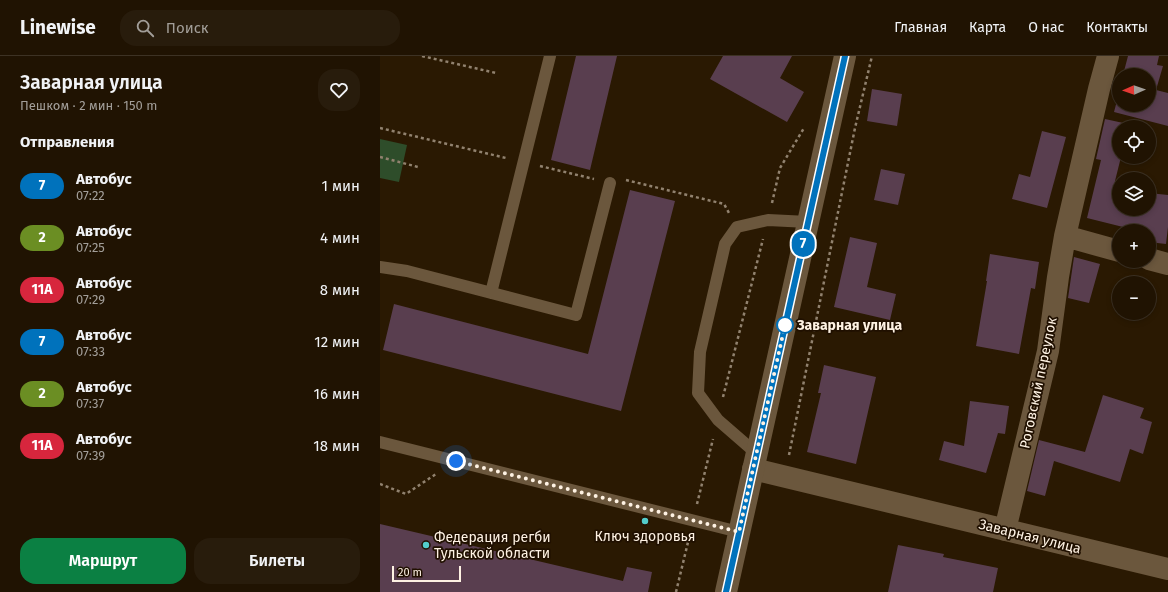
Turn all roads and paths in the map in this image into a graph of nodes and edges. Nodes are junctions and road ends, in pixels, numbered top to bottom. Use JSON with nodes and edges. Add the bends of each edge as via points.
{"nodes":[{"id":1,"x":422,"y":56,"type":"edge"},
{"id":2,"x":550,"y":56,"type":"edge"},
{"id":3,"x":845,"y":56,"type":"edge"},
{"id":4,"x":872,"y":56,"type":"edge"},
{"id":5,"x":1108,"y":56,"type":"edge"},
{"id":6,"x":496,"y":72,"type":"dead end"},
{"id":7,"x":805,"y":127,"type":"dead end"},
{"id":8,"x":380,"y":128,"type":"edge"},
{"id":9,"x":380,"y":157,"type":"edge"},
{"id":10,"x":524,"y":162,"type":"junction"},
{"id":11,"x":418,"y":167,"type":"dead end"},
{"id":12,"x":610,"y":183,"type":"junction"},
{"id":13,"x":768,"y":220,"type":"junction"},
{"id":14,"x":808,"y":222,"type":"junction"},
{"id":15,"x":737,"y":227,"type":"junction"},
{"id":16,"x":1065,"y":236,"type":"junction"},
{"id":17,"x":1112,"y":249,"type":"edge"},
{"id":18,"x":1156,"y":261,"type":"edge"},
{"id":19,"x":1168,"y":264,"type":"edge"},
{"id":20,"x":380,"y":267,"type":"edge"},
{"id":21,"x":492,"y":293,"type":"junction"},
{"id":22,"x":718,"y":420,"type":"junction"},
{"id":23,"x":380,"y":442,"type":"edge"},
{"id":24,"x":456,"y":461,"type":"junction"},
{"id":25,"x":755,"y":461,"type":"junction"},
{"id":26,"x":785,"y":477,"type":"junction"},
{"id":27,"x":380,"y":484,"type":"edge"},
{"id":28,"x":693,"y":520,"type":"junction"},
{"id":29,"x":1005,"y":530,"type":"junction"},
{"id":30,"x":739,"y":532,"type":"junction"},
{"id":31,"x":1168,"y":569,"type":"edge"},
{"id":32,"x":676,"y":592,"type":"edge"},
{"id":33,"x":726,"y":592,"type":"edge"}],
"edges":[{"from":1,"to":6,"type":"path"},
{"from":2,"to":10,"type":"lane"},
{"from":3,"to":14,"type":"street"},
{"from":4,"to":26,"type":"path","via":[[855,128]]},
{"from":5,"to":16,"type":"street","name":"Роговский переулок"},
{"from":7,"to":13,"type":"path","via":[[780,168]]},
{"from":8,"to":10,"type":"path"},
{"from":9,"to":11,"type":"path"},
{"from":10,"to":12,"type":"path"},
{"from":10,"to":21,"type":"lane"},
{"from":12,"to":15,"type":"path","via":[[626,180],[724,204]]},
{"from":12,"to":21,"type":"lane","via":[[576,315]]},
{"from":13,"to":14,"type":"lane"},
{"from":13,"to":15,"type":"lane"},
{"from":13,"to":22,"type":"path"},
{"from":14,"to":25,"type":"street"},
{"from":15,"to":22,"type":"lane","via":[[725,244],[700,352],[698,393]]},
{"from":16,"to":17,"type":"street"},
{"from":16,"to":29,"type":"street","name":"Роговский переулок","via":[[1048,351]]},
{"from":18,"to":19,"type":"street"},
{"from":20,"to":21,"type":"lane","via":[[408,271]]},
{"from":22,"to":25,"type":"lane"},
{"from":22,"to":28,"type":"path"},
{"from":23,"to":24,"type":"lane"},
{"from":24,"to":27,"type":"path","via":[[406,494]]},
{"from":24,"to":28,"type":"lane"},
{"from":25,"to":26,"type":"street","name":"Заварная улица"},
{"from":25,"to":30,"type":"street"},
{"from":26,"to":29,"type":"street","name":"Заварная улица"},
{"from":28,"to":30,"type":"lane"},
{"from":28,"to":32,"type":"path"},
{"from":29,"to":31,"type":"street","name":"Заварная улица"},
{"from":30,"to":33,"type":"street"}]}
